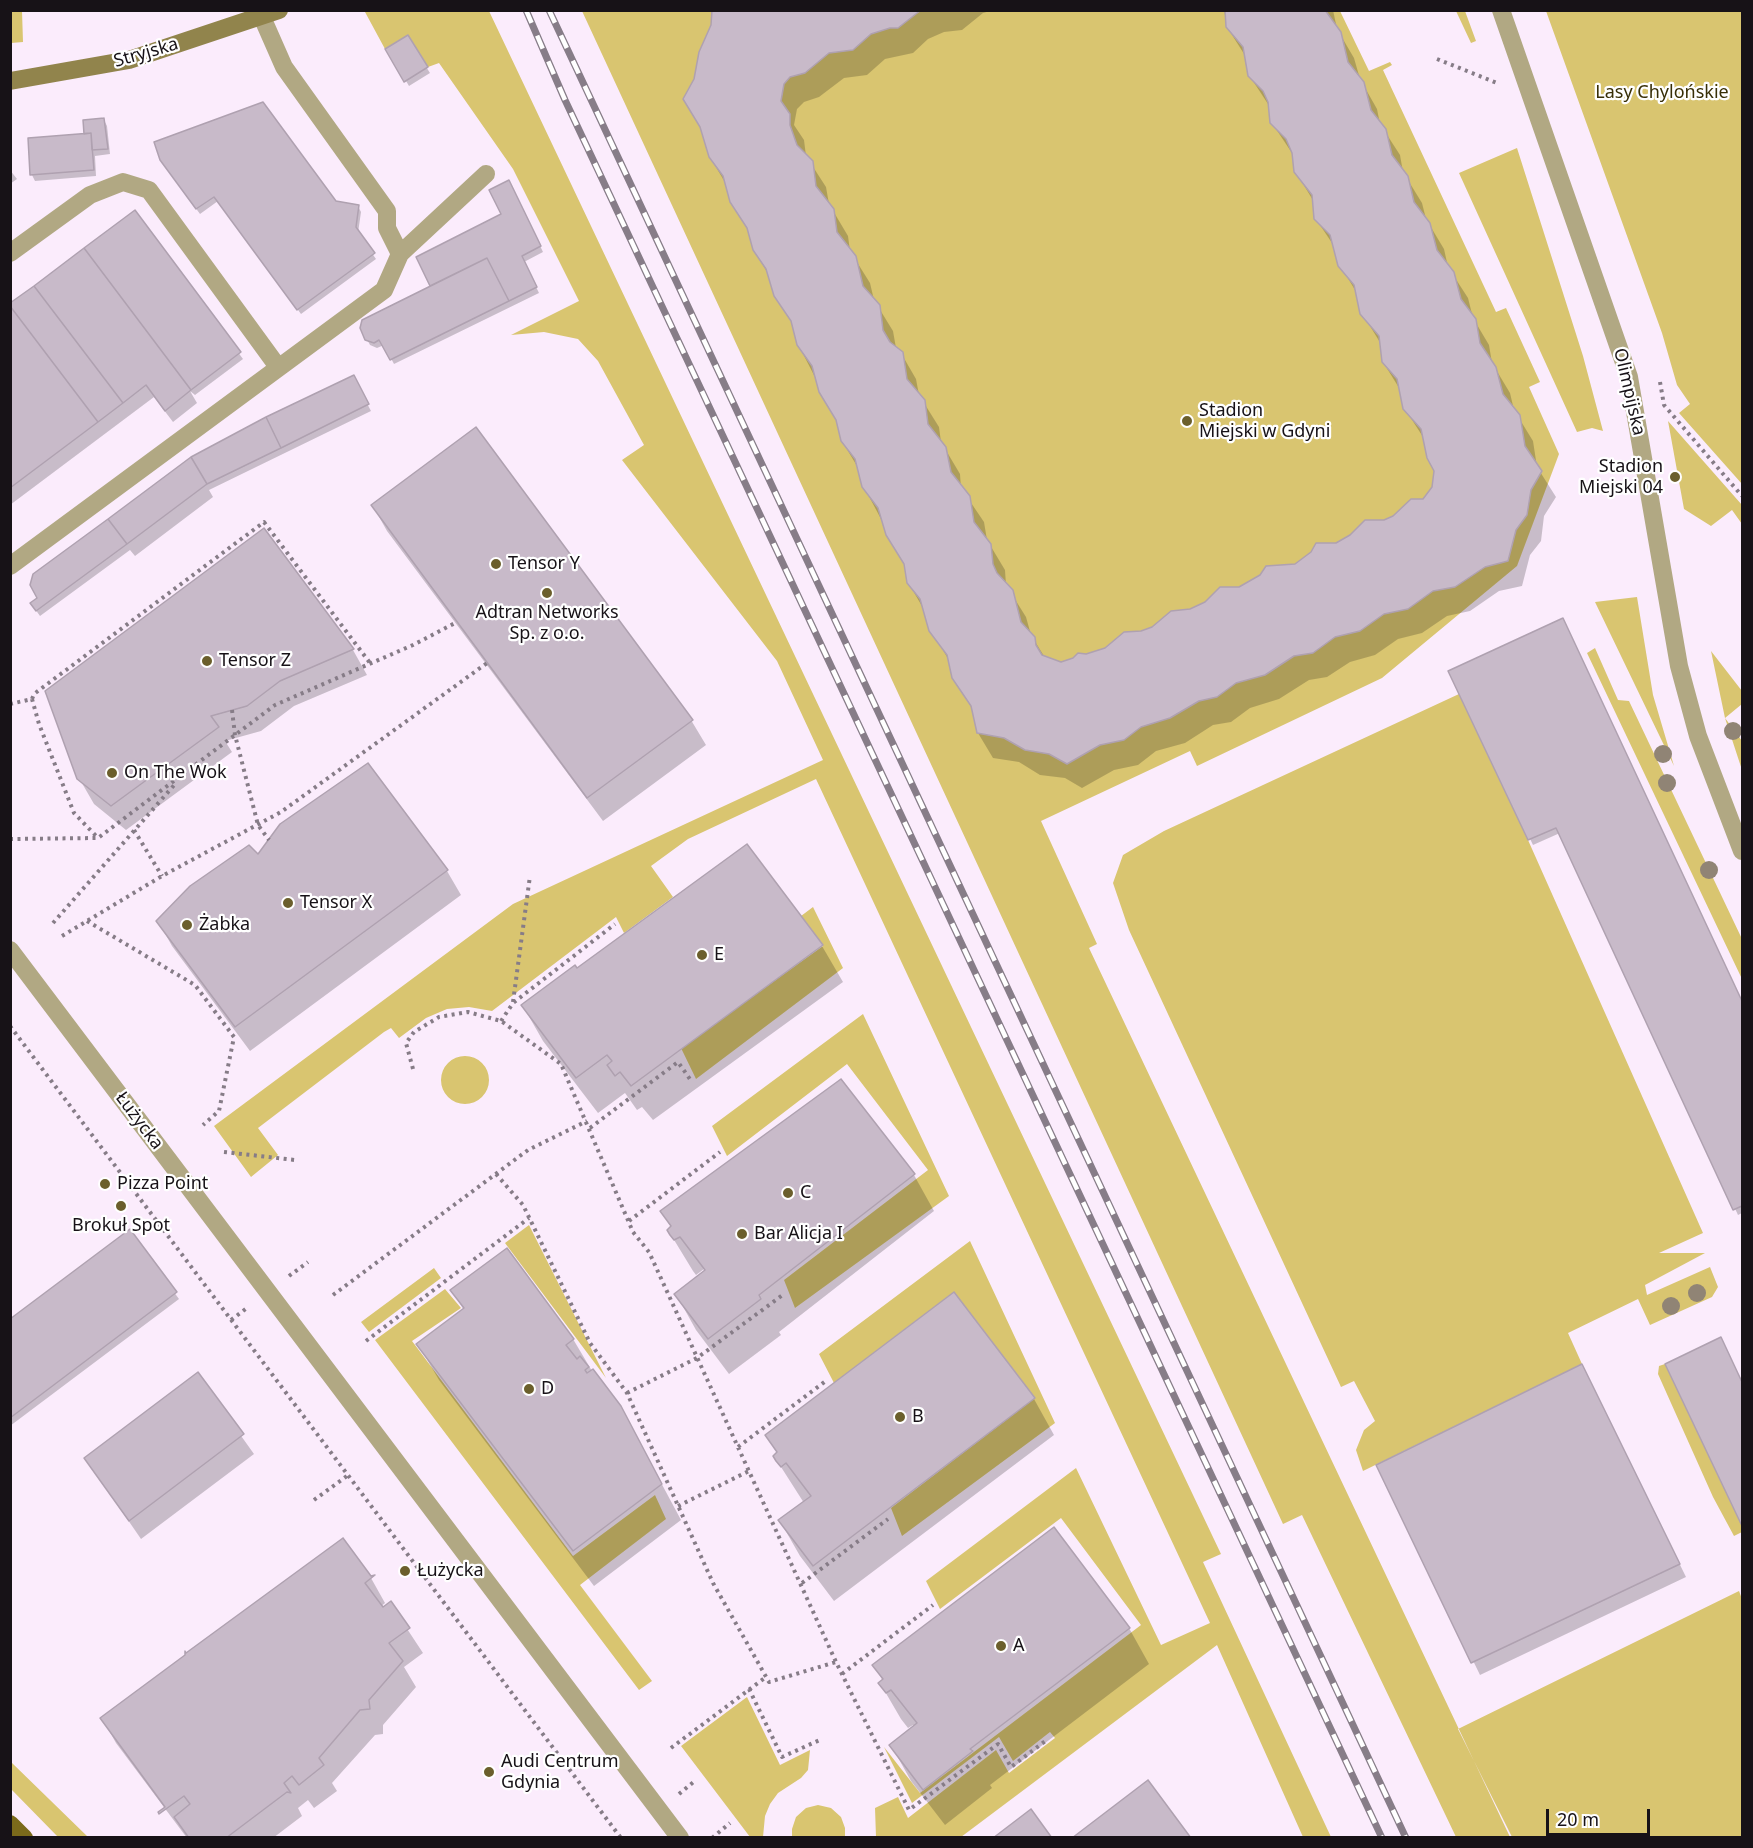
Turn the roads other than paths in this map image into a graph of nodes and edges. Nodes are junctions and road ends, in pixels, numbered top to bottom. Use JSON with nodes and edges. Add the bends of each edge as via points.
{"nodes":[{"id":1,"x":1501,"y":10,"type":"edge"},
{"id":2,"x":270,"y":14,"type":"edge"},
{"id":3,"x":10,"y":81,"type":"edge"},
{"id":4,"x":486,"y":174,"type":"dead end"},
{"id":5,"x":10,"y":252,"type":"edge"},
{"id":6,"x":400,"y":254,"type":"junction"},
{"id":7,"x":278,"y":367,"type":"junction"},
{"id":8,"x":10,"y":566,"type":"edge"},
{"id":9,"x":1743,"y":851,"type":"edge"},
{"id":10,"x":10,"y":950,"type":"edge"},
{"id":11,"x":10,"y":1824,"type":"edge"},
{"id":12,"x":24,"y":1838,"type":"edge"},
{"id":13,"x":680,"y":1838,"type":"edge"}],
"edges":[{"from":1,"to":9,"type":"street","name":"Olimpijska","via":[[1629,377],[1679,666],[1698,736]]},
{"from":2,"to":3,"type":"main road","name":"Stryjska","via":[[129,60]]},
{"from":2,"to":6,"type":"street","via":[[284,67],[387,211],[387,228]]},
{"from":4,"to":6,"type":"street"},
{"from":5,"to":7,"type":"street","via":[[90,195],[123,182],[149,190]]},
{"from":6,"to":7,"type":"street","via":[[384,290]]},
{"from":7,"to":8,"type":"street"},
{"from":10,"to":13,"type":"street","name":"Łużycka"},
{"from":11,"to":12,"type":"main road"}]}
